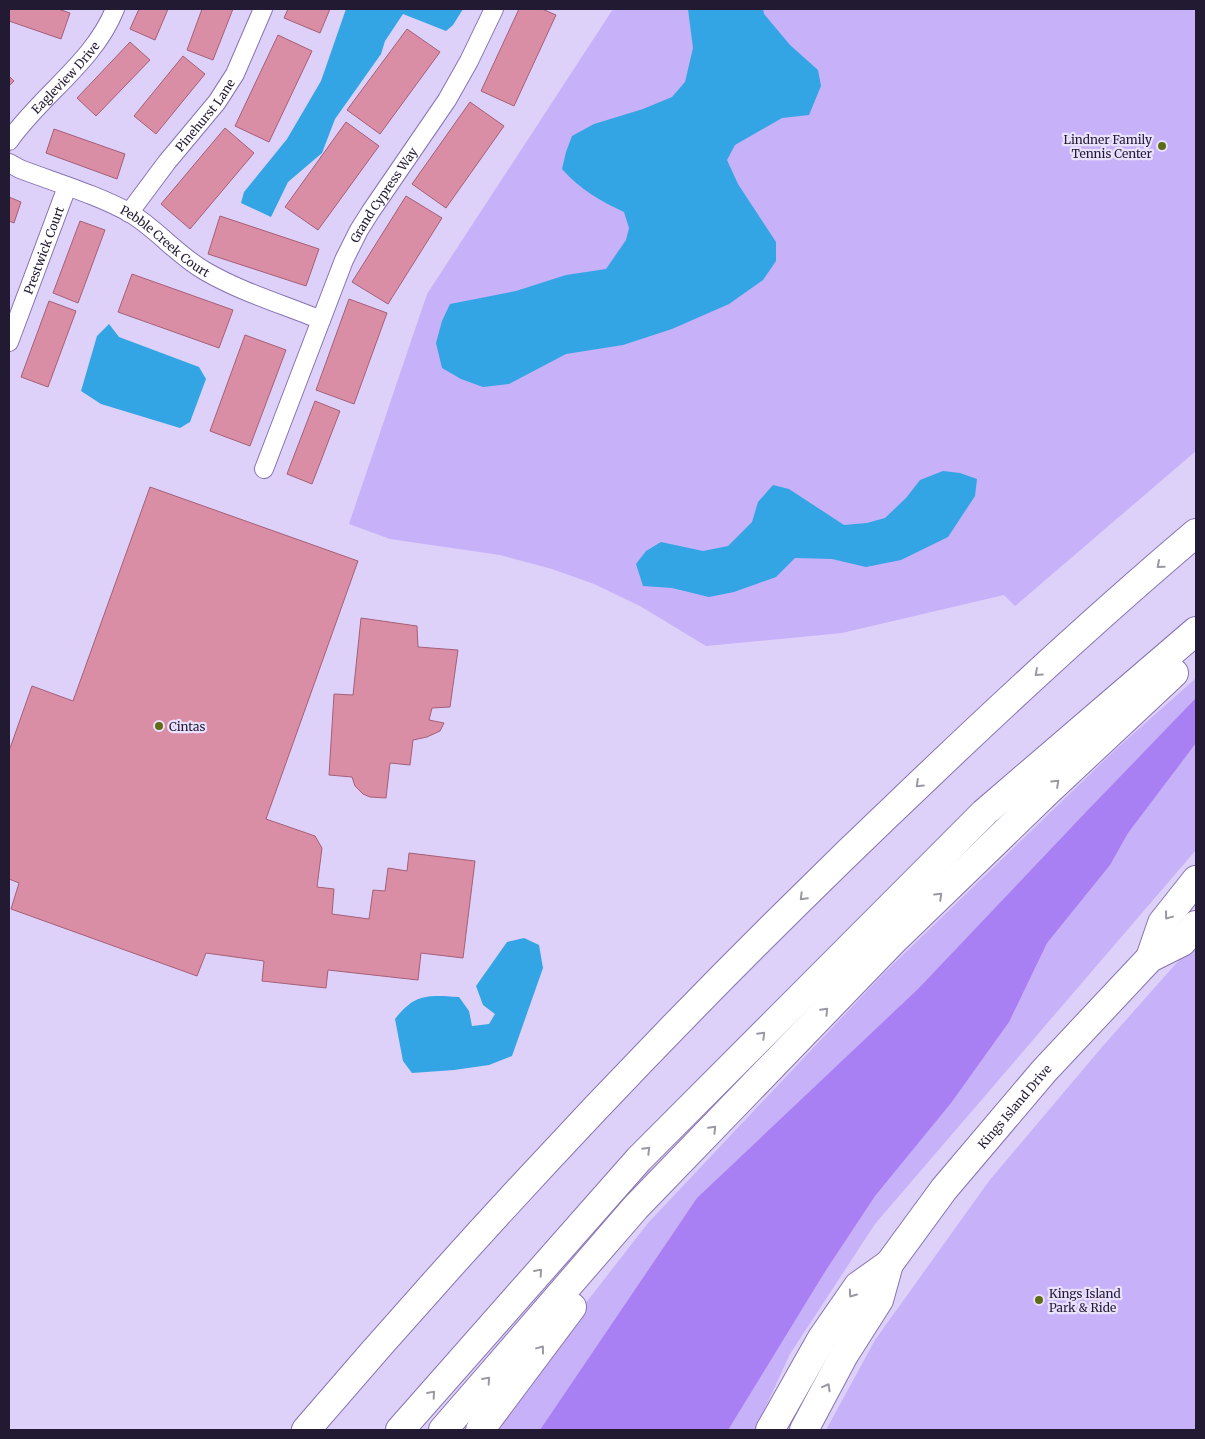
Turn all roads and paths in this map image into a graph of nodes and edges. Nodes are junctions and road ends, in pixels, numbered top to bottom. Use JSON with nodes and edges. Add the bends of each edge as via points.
{"nodes":[{"id":1,"x":115,"y":9,"type":"edge"},
{"id":2,"x":263,"y":9,"type":"edge"},
{"id":3,"x":494,"y":9,"type":"edge"},
{"id":4,"x":9,"y":141,"type":"edge"},
{"id":5,"x":9,"y":163,"type":"edge"},
{"id":6,"x":67,"y":187,"type":"junction"},
{"id":7,"x":129,"y":213,"type":"junction"},
{"id":8,"x":14,"y":310,"type":"edge"},
{"id":9,"x":321,"y":320,"type":"junction"},
{"id":10,"x":9,"y":342,"type":"edge"},
{"id":11,"x":264,"y":469,"type":"dead end"},
{"id":12,"x":1196,"y":532,"type":"edge"},
{"id":13,"x":1196,"y":631,"type":"edge"},
{"id":14,"x":1196,"y":652,"type":"edge"},
{"id":15,"x":1196,"y":880,"type":"edge"},
{"id":16,"x":1196,"y":925,"type":"edge"},
{"id":17,"x":1150,"y":958,"type":"junction"},
{"id":18,"x":636,"y":1207,"type":"junction"},
{"id":19,"x":889,"y":1264,"type":"junction"},
{"id":20,"x":306,"y":1430,"type":"edge"},
{"id":21,"x":400,"y":1430,"type":"edge"},
{"id":22,"x":443,"y":1430,"type":"edge"},
{"id":23,"x":480,"y":1430,"type":"edge"},
{"id":24,"x":770,"y":1430,"type":"edge"},
{"id":25,"x":804,"y":1430,"type":"edge"}],
"edges":[{"from":1,"to":4,"type":"street","name":"Eagleview Drive","via":[[90,52],[20,125]]},
{"from":2,"to":7,"type":"street","name":"Pinehurst Lane","via":[[250,44],[217,102]]},
{"from":3,"to":9,"type":"street","name":"Grand Cypress Way","via":[[447,100],[359,230]]},
{"from":5,"to":6,"type":"street","name":"Pebble Creek Court"},
{"from":6,"to":7,"type":"street","name":"Pebble Creek Court"},
{"from":6,"to":8,"type":"street","name":"Prestwick Court"},
{"from":7,"to":9,"type":"street","name":"Pebble Creek Court","via":[[203,270],[233,286]]},
{"from":8,"to":10,"type":"street","name":"Prestwick Court"},
{"from":9,"to":11,"type":"street","name":"Grand Cypress Way"},
{"from":12,"to":20,"type":"main road","one_way":true,"via":[[989,718],[718,980],[496,1214]]},
{"from":21,"to":13,"type":"main road","one_way":true,"via":[[639,1159],[913,883],[984,812]]},
{"from":18,"to":14,"type":"main road","one_way":true,"via":[[892,942]]},
{"from":15,"to":17,"type":"main road","name":"Kings Island Drive","one_way":true,"via":[[1162,923]]},
{"from":16,"to":17,"type":"main road","name":"Kings Island Drive","via":[[1182,942]]},
{"from":17,"to":19,"type":"main road","name":"Kings Island Drive","via":[[1044,1072],[950,1182]]},
{"from":22,"to":18,"type":"main road","one_way":true},
{"from":23,"to":18,"type":"main road","one_way":true,"via":[[612,1253]]},
{"from":19,"to":24,"type":"main road","name":"Kings Island Drive","one_way":true,"via":[[858,1286],[822,1338]]},
{"from":25,"to":19,"type":"main road","name":"Kings Island Drive","one_way":true,"via":[[844,1355],[879,1300]]}]}
